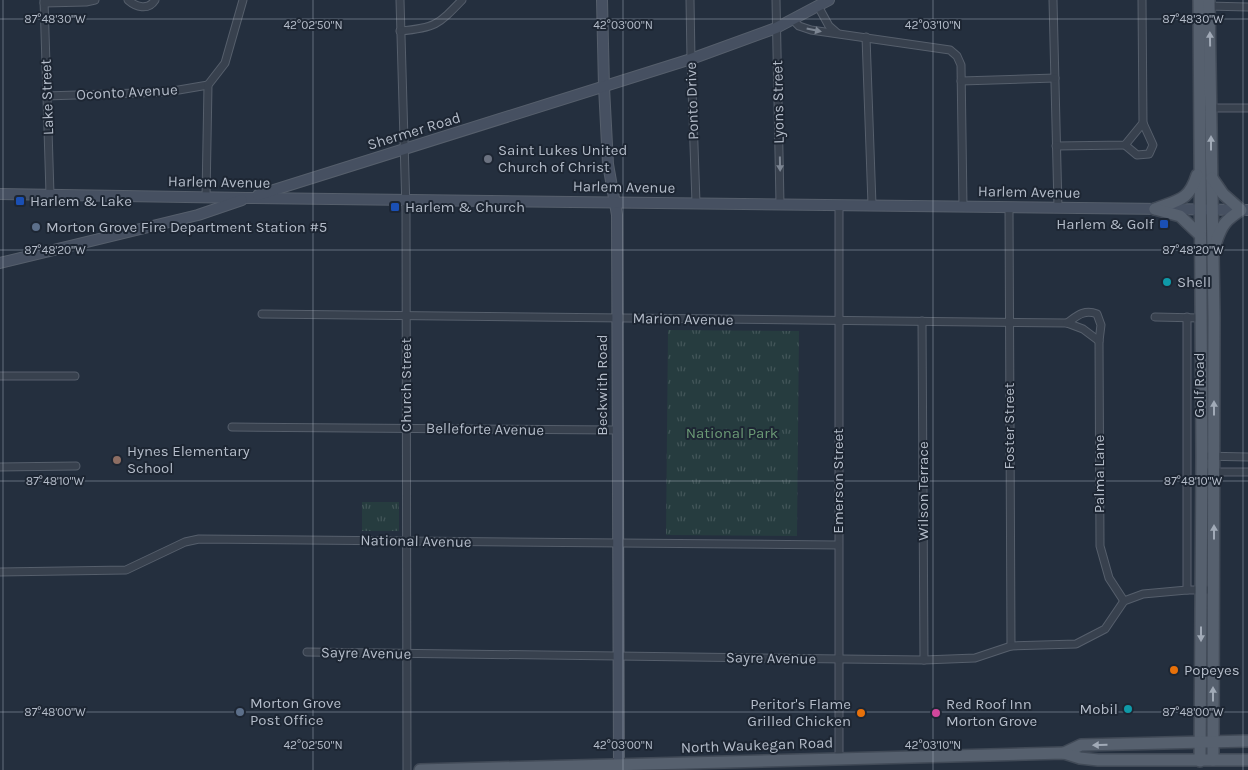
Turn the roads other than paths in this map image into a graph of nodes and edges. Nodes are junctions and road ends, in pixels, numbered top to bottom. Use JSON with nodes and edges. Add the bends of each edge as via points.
{"nodes":[{"id":1,"x":95,"y":0,"type":"edge"},
{"id":2,"x":128,"y":0,"type":"edge"},
{"id":3,"x":155,"y":0,"type":"edge"},
{"id":4,"x":243,"y":0,"type":"edge"},
{"id":5,"x":400,"y":0,"type":"edge"},
{"id":6,"x":462,"y":0,"type":"edge"},
{"id":7,"x":602,"y":0,"type":"edge"},
{"id":8,"x":690,"y":0,"type":"edge"},
{"id":9,"x":776,"y":0,"type":"edge"},
{"id":10,"x":828,"y":0,"type":"edge"},
{"id":11,"x":1053,"y":0,"type":"edge"},
{"id":12,"x":1142,"y":0,"type":"edge"},
{"id":13,"x":44,"y":2,"type":"edge"},
{"id":14,"x":1204,"y":3,"type":"edge"},
{"id":15,"x":818,"y":6,"type":"junction"},
{"id":16,"x":1248,"y":6,"type":"edge"},
{"id":17,"x":793,"y":20,"type":"junction"},
{"id":18,"x":776,"y":28,"type":"junction"},
{"id":19,"x":400,"y":31,"type":"junction"},
{"id":20,"x":837,"y":33,"type":"junction"},
{"id":21,"x":866,"y":37,"type":"junction"},
{"id":22,"x":690,"y":59,"type":"junction"},
{"id":23,"x":1055,"y":78,"type":"junction"},
{"id":24,"x":961,"y":81,"type":"junction"},
{"id":25,"x":208,"y":85,"type":"junction"},
{"id":26,"x":604,"y":87,"type":"junction"},
{"id":27,"x":46,"y":96,"type":"junction"},
{"id":28,"x":1205,"y":108,"type":"junction"},
{"id":29,"x":1248,"y":108,"type":"edge"},
{"id":30,"x":1143,"y":123,"type":"junction"},
{"id":31,"x":1125,"y":145,"type":"junction"},
{"id":32,"x":1056,"y":146,"type":"junction"},
{"id":33,"x":404,"y":150,"type":"junction"},
{"id":34,"x":1200,"y":166,"type":"junction"},
{"id":35,"x":1212,"y":178,"type":"junction"},
{"id":36,"x":0,"y":194,"type":"edge"},
{"id":37,"x":50,"y":194,"type":"junction"},
{"id":38,"x":206,"y":197,"type":"junction"},
{"id":39,"x":247,"y":198,"type":"junction"},
{"id":40,"x":406,"y":199,"type":"junction"},
{"id":41,"x":614,"y":202,"type":"junction"},
{"id":42,"x":696,"y":203,"type":"junction"},
{"id":43,"x":780,"y":204,"type":"junction"},
{"id":44,"x":839,"y":205,"type":"junction"},
{"id":45,"x":872,"y":205,"type":"junction"},
{"id":46,"x":963,"y":206,"type":"junction"},
{"id":47,"x":1009,"y":207,"type":"junction"},
{"id":48,"x":1058,"y":208,"type":"junction"},
{"id":49,"x":1155,"y":209,"type":"junction"},
{"id":50,"x":1200,"y":210,"type":"junction"},
{"id":51,"x":1212,"y":210,"type":"junction"},
{"id":52,"x":1245,"y":210,"type":"edge"},
{"id":53,"x":1200,"y":235,"type":"junction"},
{"id":54,"x":1212,"y":252,"type":"junction"},
{"id":55,"x":0,"y":263,"type":"edge"},
{"id":56,"x":262,"y":314,"type":"dead end"},
{"id":57,"x":406,"y":316,"type":"junction"},
{"id":58,"x":1155,"y":317,"type":"dead end"},
{"id":59,"x":617,"y":318,"type":"junction"},
{"id":60,"x":1187,"y":318,"type":"junction"},
{"id":61,"x":1200,"y":318,"type":"junction"},
{"id":62,"x":839,"y":320,"type":"junction"},
{"id":63,"x":922,"y":321,"type":"junction"},
{"id":64,"x":1009,"y":322,"type":"junction"},
{"id":65,"x":1066,"y":323,"type":"junction"},
{"id":66,"x":1099,"y":341,"type":"junction"},
{"id":67,"x":0,"y":376,"type":"edge"},
{"id":68,"x":74,"y":376,"type":"dead end"},
{"id":69,"x":232,"y":427,"type":"dead end"},
{"id":70,"x":406,"y":428,"type":"junction"},
{"id":71,"x":617,"y":430,"type":"junction"},
{"id":72,"x":1202,"y":456,"type":"junction"},
{"id":73,"x":1214,"y":456,"type":"junction"},
{"id":74,"x":1248,"y":457,"type":"edge"},
{"id":75,"x":76,"y":466,"type":"dead end"},
{"id":76,"x":0,"y":467,"type":"edge"},
{"id":77,"x":1202,"y":472,"type":"junction"},
{"id":78,"x":1214,"y":472,"type":"junction"},
{"id":79,"x":1248,"y":472,"type":"edge"},
{"id":80,"x":407,"y":541,"type":"junction"},
{"id":81,"x":618,"y":543,"type":"junction"},
{"id":82,"x":838,"y":545,"type":"junction"},
{"id":83,"x":0,"y":572,"type":"edge"},
{"id":84,"x":1187,"y":590,"type":"junction"},
{"id":85,"x":1214,"y":590,"type":"junction"},
{"id":86,"x":1201,"y":591,"type":"junction"},
{"id":87,"x":1124,"y":601,"type":"junction"},
{"id":88,"x":1011,"y":646,"type":"junction"},
{"id":89,"x":307,"y":652,"type":"dead end"},
{"id":90,"x":407,"y":653,"type":"junction"},
{"id":91,"x":618,"y":656,"type":"junction"},
{"id":92,"x":840,"y":659,"type":"junction"},
{"id":93,"x":924,"y":660,"type":"junction"},
{"id":94,"x":1248,"y":741,"type":"edge"},
{"id":95,"x":1200,"y":742,"type":"junction"},
{"id":96,"x":1213,"y":742,"type":"junction"},
{"id":97,"x":1064,"y":753,"type":"junction"},
{"id":98,"x":839,"y":758,"type":"junction"},
{"id":99,"x":1248,"y":760,"type":"edge"},
{"id":100,"x":1200,"y":765,"type":"edge"},
{"id":101,"x":1213,"y":765,"type":"edge"},
{"id":102,"x":722,"y":766,"type":"edge"},
{"id":103,"x":619,"y":767,"type":"edge"},
{"id":104,"x":407,"y":770,"type":"edge"},
{"id":105,"x":420,"y":770,"type":"edge"}],
"edges":[{"from":1,"to":13,"type":"street"},
{"from":2,"to":3,"type":"street","via":[[145,8]]},
{"from":4,"to":25,"type":"street","via":[[225,63]]},
{"from":5,"to":19,"type":"street","name":"Church Street"},
{"from":6,"to":19,"type":"street","via":[[443,20],[432,26]]},
{"from":7,"to":26,"type":"main road","name":"Beckwith Road"},
{"from":8,"to":22,"type":"street","name":"Ponto Drive"},
{"from":9,"to":18,"type":"street","name":"Lyons Street"},
{"from":10,"to":15,"type":"main road","name":"Shermer Road"},
{"from":11,"to":23,"type":"street"},
{"from":12,"to":30,"type":"street"},
{"from":13,"to":27,"type":"street","name":"Lake Street"},
{"from":14,"to":16,"type":"street"},
{"from":14,"to":28,"type":"main road","name":"Golf Road"},
{"from":15,"to":17,"type":"main road","name":"Shermer Road"},
{"from":15,"to":20,"type":"street"},
{"from":17,"to":18,"type":"main road","name":"Shermer Road"},
{"from":17,"to":20,"type":"street","one_way":true,"via":[[799,26],[812,30]]},
{"from":18,"to":22,"type":"main road","name":"Shermer Road"},
{"from":18,"to":43,"type":"street","name":"Lyons Street","one_way":true},
{"from":19,"to":33,"type":"street","name":"Church Street"},
{"from":20,"to":21,"type":"street"},
{"from":21,"to":24,"type":"street","via":[[950,50],[961,65]]},
{"from":21,"to":45,"type":"street"},
{"from":22,"to":26,"type":"main road","name":"Shermer Road"},
{"from":22,"to":42,"type":"street","name":"Ponto Drive"},
{"from":23,"to":24,"type":"street"},
{"from":23,"to":32,"type":"street"},
{"from":24,"to":46,"type":"street"},
{"from":25,"to":27,"type":"street","name":"Oconto Avenue","via":[[167,92]]},
{"from":25,"to":38,"type":"street"},
{"from":26,"to":33,"type":"main road","name":"Shermer Road"},
{"from":26,"to":41,"type":"main road","name":"Beckwith Road","via":[[608,164]]},
{"from":27,"to":37,"type":"street","name":"Lake Street"},
{"from":28,"to":29,"type":"street"},
{"from":28,"to":34,"type":"main road","name":"Golf Road"},
{"from":35,"to":28,"type":"main road","name":"Golf Road","one_way":true},
{"from":30,"to":31,"type":"street"},
{"from":30,"to":31,"type":"street","via":[[1153,145],[1149,154],[1137,155]]},
{"from":31,"to":32,"type":"street"},
{"from":32,"to":48,"type":"street"},
{"from":33,"to":39,"type":"main road","name":"Shermer Road"},
{"from":33,"to":40,"type":"street","name":"Church Street"},
{"from":34,"to":49,"type":"main road","via":[[1192,189],[1183,198]]},
{"from":34,"to":50,"type":"main road","name":"Golf Road"},
{"from":35,"to":51,"type":"main road","name":"Golf Road"},
{"from":35,"to":52,"type":"main road","via":[[1223,194]]},
{"from":36,"to":37,"type":"main road","name":"Harlem Avenue"},
{"from":37,"to":38,"type":"main road","name":"Harlem Avenue"},
{"from":38,"to":39,"type":"main road","name":"Harlem Avenue"},
{"from":39,"to":40,"type":"main road","name":"Harlem Avenue"},
{"from":39,"to":55,"type":"main road","name":"Shermer Road","via":[[198,215]]},
{"from":40,"to":41,"type":"main road","name":"Harlem Avenue"},
{"from":40,"to":57,"type":"street","name":"Church Street"},
{"from":41,"to":42,"type":"main road","name":"Harlem Avenue"},
{"from":41,"to":59,"type":"main road","name":"Beckwith Road","via":[[617,215]]},
{"from":42,"to":43,"type":"main road","name":"Harlem Avenue"},
{"from":43,"to":44,"type":"main road","name":"Harlem Avenue"},
{"from":44,"to":45,"type":"main road","name":"Harlem Avenue"},
{"from":44,"to":62,"type":"street","name":"Emerson Street"},
{"from":45,"to":46,"type":"main road","name":"Harlem Avenue"},
{"from":46,"to":47,"type":"main road","name":"Harlem Avenue"},
{"from":47,"to":48,"type":"main road","name":"Harlem Avenue"},
{"from":47,"to":64,"type":"street","name":"Foster Street"},
{"from":48,"to":49,"type":"main road","name":"Harlem Avenue"},
{"from":49,"to":50,"type":"main road","name":"Harlem Avenue"},
{"from":49,"to":53,"type":"main road","via":[[1180,216]]},
{"from":50,"to":51,"type":"main road","name":"Harlem Avenue"},
{"from":50,"to":53,"type":"main road","name":"Golf Road"},
{"from":51,"to":52,"type":"main road","name":"Harlem Avenue"},
{"from":51,"to":54,"type":"main road","name":"Golf Road"},
{"from":52,"to":54,"type":"main road","via":[[1221,227]]},
{"from":53,"to":61,"type":"main road","name":"Golf Road"},
{"from":73,"to":54,"type":"main road","name":"Golf Road","one_way":true},
{"from":56,"to":57,"type":"street","name":"Marion Avenue"},
{"from":57,"to":59,"type":"street","name":"Marion Avenue"},
{"from":57,"to":70,"type":"street","name":"Church Street"},
{"from":58,"to":60,"type":"street"},
{"from":59,"to":62,"type":"street","name":"Marion Avenue"},
{"from":59,"to":71,"type":"main road","name":"Beckwith Road"},
{"from":60,"to":61,"type":"street"},
{"from":60,"to":84,"type":"street"},
{"from":61,"to":72,"type":"main road","name":"Golf Road"},
{"from":62,"to":63,"type":"street","name":"Marion Avenue"},
{"from":62,"to":82,"type":"street","name":"Emerson Street"},
{"from":63,"to":64,"type":"street","name":"Marion Avenue"},
{"from":63,"to":93,"type":"street","name":"Wilson Terrace"},
{"from":64,"to":65,"type":"street","name":"Marion Avenue"},
{"from":64,"to":88,"type":"street","name":"Foster Street"},
{"from":65,"to":66,"type":"street","name":"Marion Avenue","via":[[1083,329]]},
{"from":65,"to":66,"type":"street","name":"Palma Lane","via":[[1089,311],[1097,314],[1101,326]]},
{"from":66,"to":87,"type":"street","name":"Palma Lane","via":[[1100,546],[1109,578]]},
{"from":67,"to":68,"type":"street"},
{"from":69,"to":70,"type":"street","name":"Belleforte Avenue"},
{"from":70,"to":71,"type":"street","name":"Belleforte Avenue"},
{"from":70,"to":80,"type":"street","name":"Church Street"},
{"from":71,"to":81,"type":"main road","name":"Beckwith Road"},
{"from":72,"to":73,"type":"street"},
{"from":72,"to":77,"type":"main road","name":"Golf Road"},
{"from":73,"to":74,"type":"street"},
{"from":73,"to":78,"type":"main road","name":"Golf Road"},
{"from":75,"to":76,"type":"street"},
{"from":77,"to":78,"type":"street"},
{"from":77,"to":86,"type":"main road","name":"Golf Road"},
{"from":78,"to":79,"type":"street"},
{"from":85,"to":78,"type":"main road","name":"Golf Road","one_way":true},
{"from":80,"to":81,"type":"street","name":"National Avenue"},
{"from":80,"to":83,"type":"street","name":"National Avenue","via":[[198,539],[126,570]]},
{"from":80,"to":90,"type":"street","name":"Church Street"},
{"from":81,"to":82,"type":"street","name":"National Avenue"},
{"from":81,"to":91,"type":"main road","name":"Beckwith Road"},
{"from":82,"to":92,"type":"street","name":"Emerson Street"},
{"from":84,"to":86,"type":"street"},
{"from":84,"to":87,"type":"street","via":[[1143,594]]},
{"from":85,"to":86,"type":"street"},
{"from":96,"to":85,"type":"main road","name":"Golf Road","one_way":true},
{"from":86,"to":95,"type":"main road","name":"Golf Road","one_way":true},
{"from":87,"to":88,"type":"street","name":"Sayre Avenue","via":[[1105,628],[1076,644]]},
{"from":88,"to":93,"type":"street","name":"Sayre Avenue","via":[[974,658]]},
{"from":89,"to":90,"type":"street","name":"Sayre Avenue"},
{"from":90,"to":91,"type":"street","name":"Sayre Avenue"},
{"from":90,"to":104,"type":"street","name":"Church Street"},
{"from":91,"to":92,"type":"street","name":"Sayre Avenue"},
{"from":91,"to":103,"type":"main road","name":"Beckwith Road"},
{"from":92,"to":93,"type":"street","name":"Sayre Avenue"},
{"from":92,"to":98,"type":"street","name":"Emerson Street"},
{"from":94,"to":96,"type":"main road","name":"North Waukegan Road"},
{"from":95,"to":96,"type":"main road","name":"North Waukegan Road"},
{"from":95,"to":97,"type":"main road","name":"North Waukegan Road","one_way":true,"via":[[1081,746]]},
{"from":95,"to":100,"type":"main road","name":"Golf Road"},
{"from":96,"to":101,"type":"main road","name":"Golf Road"},
{"from":97,"to":98,"type":"main road","name":"North Waukegan Road"},
{"from":97,"to":100,"type":"main road","name":"North Waukegan Road","via":[[1098,760]]},
{"from":98,"to":102,"type":"main road","name":"North Waukegan Road"},
{"from":99,"to":101,"type":"main road","name":"North Waukegan Road"},
{"from":100,"to":101,"type":"main road","name":"North Waukegan Road"},
{"from":102,"to":103,"type":"main road","name":"North Waukegan Road"},
{"from":103,"to":105,"type":"main road","name":"North Waukegan Road"}]}
